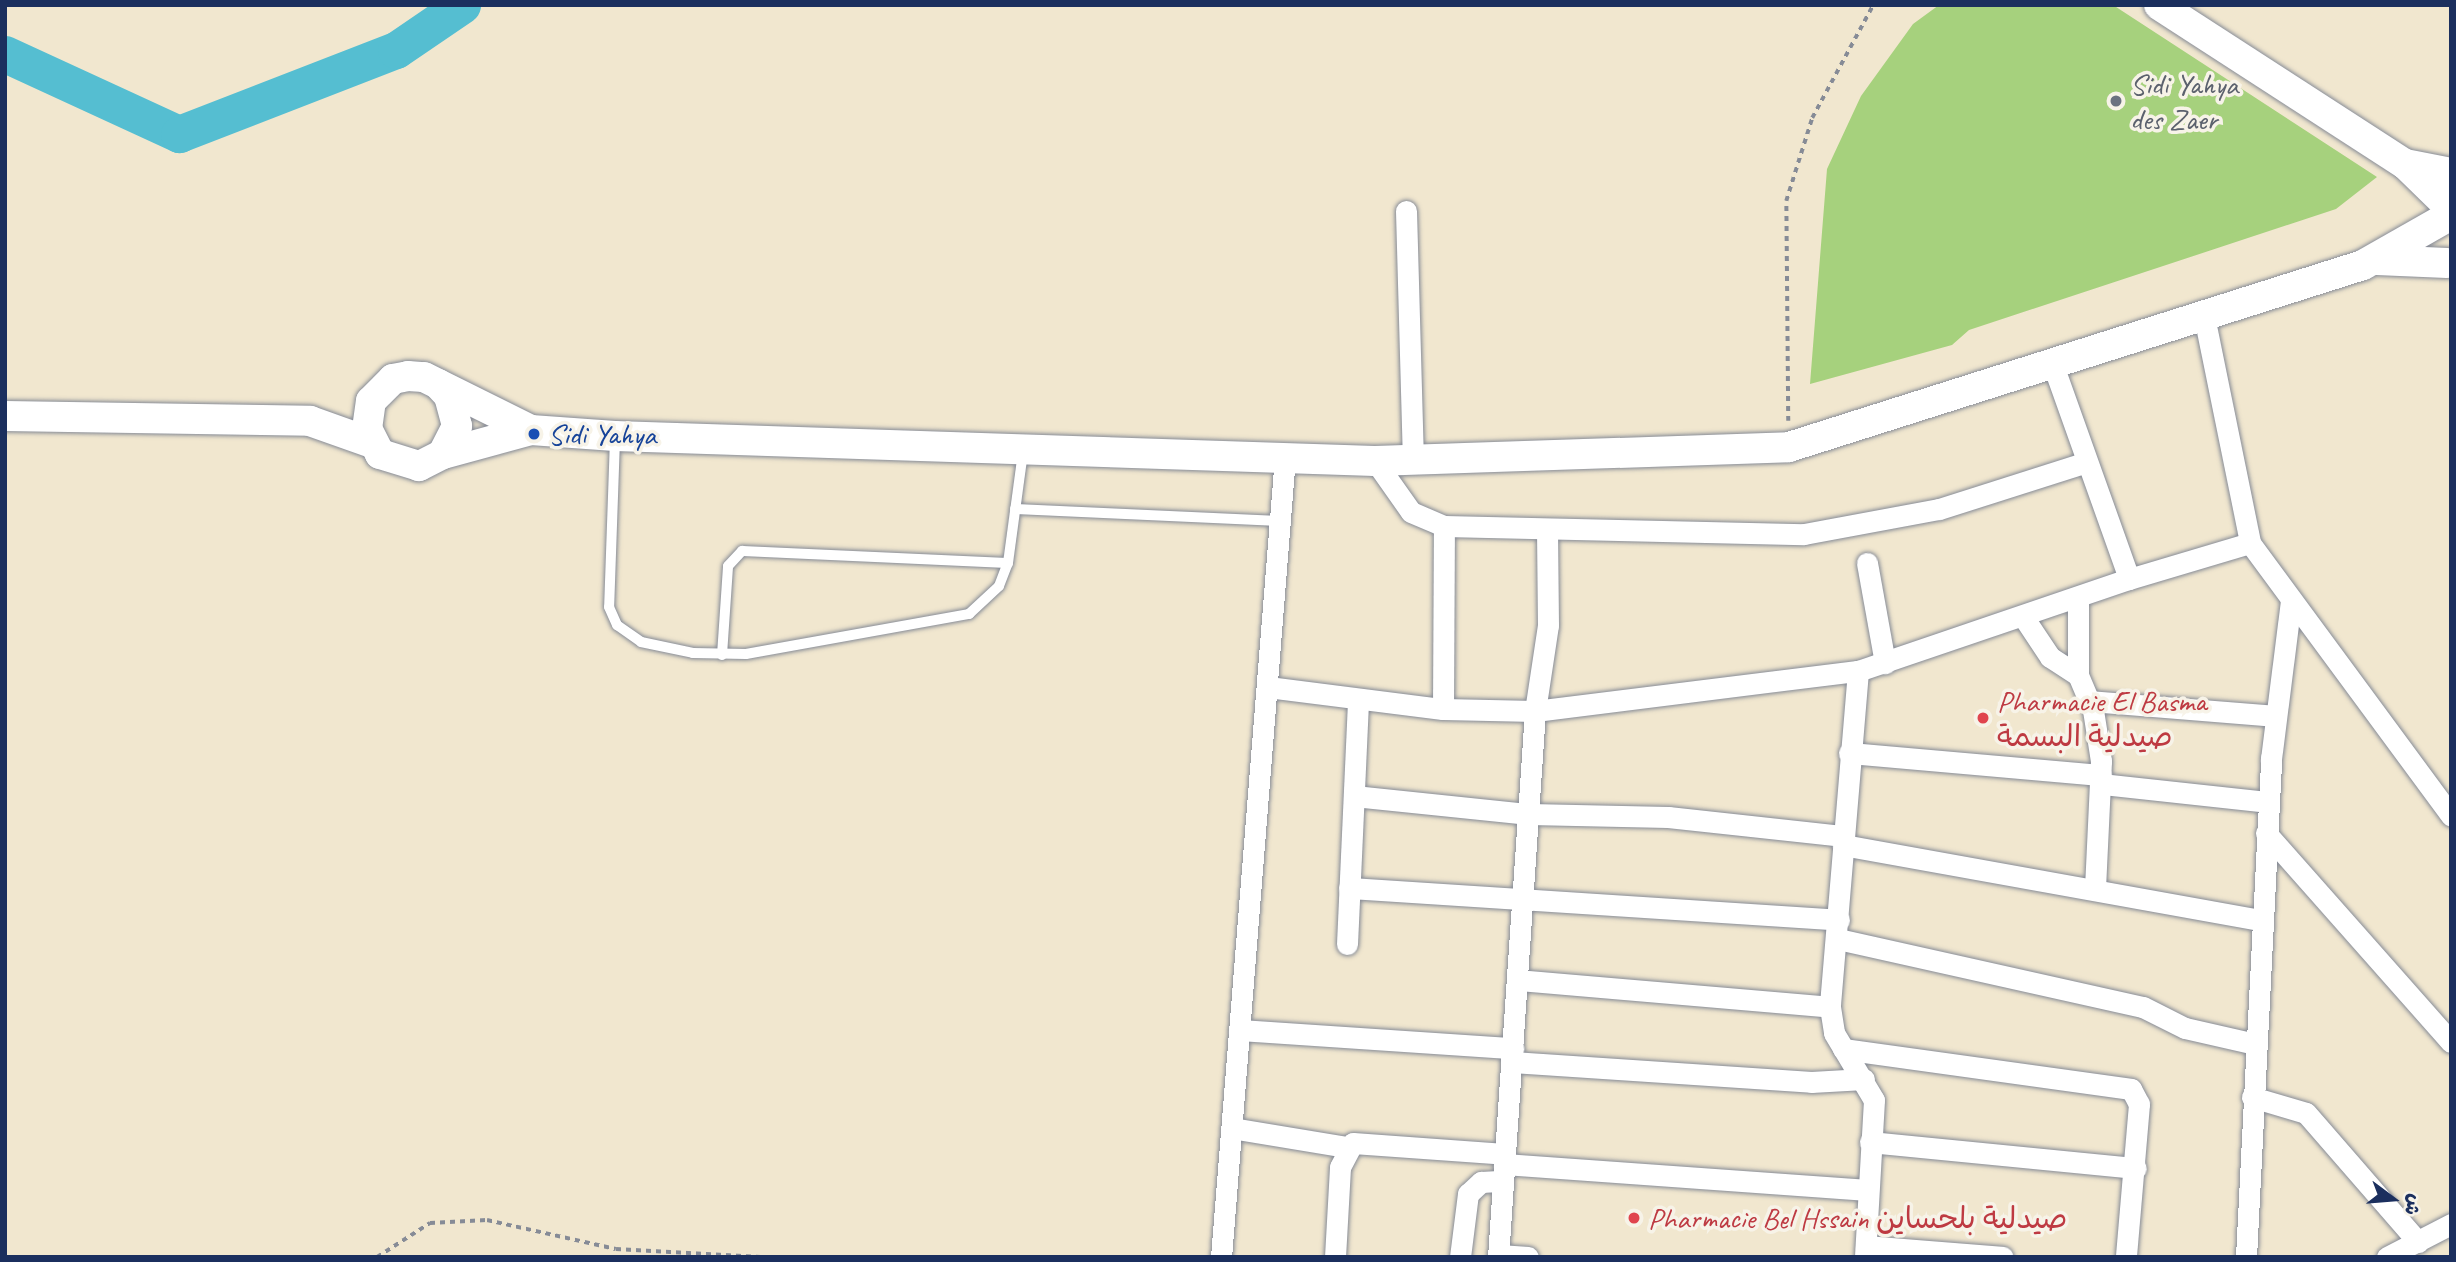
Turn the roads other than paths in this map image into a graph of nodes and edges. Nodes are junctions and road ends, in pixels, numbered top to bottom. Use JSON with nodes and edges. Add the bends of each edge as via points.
{"nodes":[{"id":1,"x":2159,"y":5,"type":"edge"},
{"id":2,"x":2405,"y":164,"type":"junction"},
{"id":3,"x":2451,"y":173,"type":"edge"},
{"id":4,"x":2448,"y":210,"type":"edge"},
{"id":5,"x":1406,"y":211,"type":"dead end"},
{"id":6,"x":2377,"y":260,"type":"junction"},
{"id":7,"x":2449,"y":266,"type":"edge"},
{"id":8,"x":2204,"y":316,"type":"junction"},
{"id":9,"x":2053,"y":365,"type":"junction"},
{"id":10,"x":438,"y":384,"type":"junction"},
{"id":11,"x":371,"y":401,"type":"junction"},
{"id":12,"x":5,"y":416,"type":"edge"},
{"id":13,"x":310,"y":421,"type":"junction"},
{"id":14,"x":531,"y":430,"type":"junction"},
{"id":15,"x":615,"y":436,"type":"junction"},
{"id":16,"x":372,"y":443,"type":"junction"},
{"id":17,"x":1023,"y":452,"type":"junction"},
{"id":18,"x":443,"y":454,"type":"junction"},
{"id":19,"x":1285,"y":457,"type":"junction"},
{"id":20,"x":1413,"y":460,"type":"junction"},
{"id":21,"x":1376,"y":461,"type":"junction"},
{"id":22,"x":2084,"y":463,"type":"junction"},
{"id":23,"x":1015,"y":509,"type":"junction"},
{"id":24,"x":1280,"y":521,"type":"junction"},
{"id":25,"x":1444,"y":526,"type":"junction"},
{"id":26,"x":1547,"y":533,"type":"junction"},
{"id":27,"x":2250,"y":542,"type":"junction"},
{"id":28,"x":1867,"y":562,"type":"dead end"},
{"id":29,"x":1008,"y":563,"type":"junction"},
{"id":30,"x":2129,"y":579,"type":"junction"},
{"id":31,"x":2078,"y":598,"type":"junction"},
{"id":32,"x":2291,"y":601,"type":"junction"},
{"id":33,"x":2024,"y":618,"type":"junction"},
{"id":34,"x":722,"y":655,"type":"junction"},
{"id":35,"x":1885,"y":663,"type":"junction"},
{"id":36,"x":1858,"y":671,"type":"junction"},
{"id":37,"x":2078,"y":675,"type":"junction"},
{"id":38,"x":1268,"y":687,"type":"junction"},
{"id":39,"x":1358,"y":701,"type":"junction"},
{"id":40,"x":2089,"y":701,"type":"junction"},
{"id":41,"x":1443,"y":709,"type":"junction"},
{"id":42,"x":1535,"y":711,"type":"junction"},
{"id":43,"x":2275,"y":716,"type":"junction"},
{"id":44,"x":1850,"y":753,"type":"junction"},
{"id":45,"x":2101,"y":780,"type":"junction"},
{"id":46,"x":1354,"y":796,"type":"junction"},
{"id":47,"x":2268,"y":802,"type":"junction"},
{"id":48,"x":1529,"y":814,"type":"junction"},
{"id":49,"x":2451,"y":816,"type":"edge"},
{"id":50,"x":2266,"y":833,"type":"junction"},
{"id":51,"x":1844,"y":841,"type":"junction"},
{"id":52,"x":1349,"y":888,"type":"junction"},
{"id":53,"x":2095,"y":890,"type":"junction"},
{"id":54,"x":1523,"y":895,"type":"junction"},
{"id":55,"x":2261,"y":919,"type":"junction"},
{"id":56,"x":1838,"y":930,"type":"junction"},
{"id":57,"x":1347,"y":944,"type":"dead end"},
{"id":58,"x":1518,"y":980,"type":"junction"},
{"id":59,"x":1829,"y":1007,"type":"junction"},
{"id":60,"x":1239,"y":1030,"type":"junction"},
{"id":61,"x":2451,"y":1042,"type":"edge"},
{"id":62,"x":2255,"y":1044,"type":"junction"},
{"id":63,"x":1843,"y":1049,"type":"junction"},
{"id":64,"x":1513,"y":1055,"type":"junction"},
{"id":65,"x":1864,"y":1079,"type":"junction"},
{"id":66,"x":2252,"y":1097,"type":"junction"},
{"id":67,"x":1232,"y":1128,"type":"junction"},
{"id":68,"x":1870,"y":1142,"type":"junction"},
{"id":69,"x":1347,"y":1147,"type":"junction"},
{"id":70,"x":1504,"y":1166,"type":"junction"},
{"id":71,"x":2136,"y":1168,"type":"junction"},
{"id":72,"x":1868,"y":1190,"type":"junction"},
{"id":73,"x":2451,"y":1224,"type":"edge"},
{"id":74,"x":2418,"y":1242,"type":"junction"},
{"id":75,"x":1865,"y":1251,"type":"edge"},
{"id":76,"x":1498,"y":1256,"type":"edge"},
{"id":77,"x":1221,"y":1257,"type":"edge"},
{"id":78,"x":1335,"y":1257,"type":"edge"},
{"id":79,"x":1461,"y":1257,"type":"edge"},
{"id":80,"x":1528,"y":1257,"type":"edge"},
{"id":81,"x":2003,"y":1257,"type":"edge"},
{"id":82,"x":2126,"y":1257,"type":"edge"},
{"id":83,"x":2246,"y":1257,"type":"edge"},
{"id":84,"x":2386,"y":1257,"type":"edge"}],
"edges":[{"from":1,"to":2,"type":"street"},
{"from":2,"to":3,"type":"street"},
{"from":2,"to":4,"type":"street"},
{"from":4,"to":6,"type":"street"},
{"from":4,"to":7,"type":"street"},
{"from":5,"to":20,"type":"street"},
{"from":6,"to":7,"type":"street"},
{"from":6,"to":8,"type":"street"},
{"from":8,"to":9,"type":"street"},
{"from":8,"to":27,"type":"street"},
{"from":9,"to":20,"type":"street","via":[[1789,447]]},
{"from":9,"to":22,"type":"street"},
{"from":10,"to":11,"type":"street","via":[[408,376],[393,379]]},
{"from":10,"to":14,"type":"street"},
{"from":10,"to":18,"type":"street","via":[[449,396],[457,426]]},
{"from":11,"to":13,"type":"street"},
{"from":11,"to":16,"type":"street"},
{"from":12,"to":13,"type":"street"},
{"from":13,"to":16,"type":"street"},
{"from":14,"to":15,"type":"street"},
{"from":14,"to":18,"type":"street"},
{"from":15,"to":17,"type":"street"},
{"from":15,"to":34,"type":"lane","via":[[609,607],[617,625],[666,649]]},
{"from":16,"to":18,"type":"street","via":[[405,466]]},
{"from":17,"to":19,"type":"street"},
{"from":17,"to":23,"type":"lane"},
{"from":19,"to":21,"type":"street"},
{"from":19,"to":24,"type":"street"},
{"from":20,"to":21,"type":"street"},
{"from":21,"to":25,"type":"street","via":[[1411,512]]},
{"from":22,"to":26,"type":"street","via":[[1861,528],[1804,534]]},
{"from":22,"to":30,"type":"street"},
{"from":23,"to":24,"type":"lane"},
{"from":23,"to":29,"type":"lane"},
{"from":24,"to":38,"type":"street"},
{"from":25,"to":26,"type":"street"},
{"from":25,"to":41,"type":"street"},
{"from":26,"to":42,"type":"street","via":[[1548,625]]},
{"from":27,"to":30,"type":"street"},
{"from":27,"to":32,"type":"street"},
{"from":28,"to":35,"type":"street"},
{"from":29,"to":34,"type":"lane","via":[[999,586],[969,614]]},
{"from":29,"to":34,"type":"lane","via":[[742,551],[728,566]]},
{"from":30,"to":31,"type":"street"},
{"from":31,"to":33,"type":"street"},
{"from":31,"to":37,"type":"street"},
{"from":32,"to":43,"type":"street"},
{"from":32,"to":49,"type":"street"},
{"from":33,"to":35,"type":"street"},
{"from":33,"to":37,"type":"street","via":[[2050,657]]},
{"from":35,"to":36,"type":"street"},
{"from":36,"to":42,"type":"street"},
{"from":36,"to":44,"type":"street"},
{"from":37,"to":40,"type":"street"},
{"from":38,"to":39,"type":"street"},
{"from":38,"to":60,"type":"street"},
{"from":39,"to":41,"type":"street"},
{"from":39,"to":46,"type":"street"},
{"from":40,"to":43,"type":"street"},
{"from":40,"to":45,"type":"street"},
{"from":41,"to":42,"type":"street"},
{"from":42,"to":48,"type":"street"},
{"from":43,"to":47,"type":"street"},
{"from":44,"to":45,"type":"street"},
{"from":44,"to":51,"type":"street"},
{"from":45,"to":47,"type":"street"},
{"from":45,"to":53,"type":"street"},
{"from":46,"to":48,"type":"street"},
{"from":46,"to":52,"type":"street"},
{"from":47,"to":50,"type":"street"},
{"from":48,"to":51,"type":"street","via":[[1668,817]]},
{"from":48,"to":54,"type":"street"},
{"from":50,"to":55,"type":"street"},
{"from":50,"to":61,"type":"street"},
{"from":51,"to":53,"type":"street"},
{"from":51,"to":56,"type":"street"},
{"from":52,"to":54,"type":"street"},
{"from":52,"to":57,"type":"street"},
{"from":53,"to":55,"type":"street"},
{"from":54,"to":56,"type":"street"},
{"from":54,"to":58,"type":"street"},
{"from":55,"to":62,"type":"street"},
{"from":56,"to":59,"type":"street"},
{"from":56,"to":62,"type":"street","via":[[2143,1007],[2185,1028]]},
{"from":58,"to":59,"type":"street"},
{"from":58,"to":64,"type":"street"},
{"from":59,"to":63,"type":"street"},
{"from":60,"to":64,"type":"street"},
{"from":60,"to":67,"type":"street"},
{"from":62,"to":66,"type":"street"},
{"from":63,"to":65,"type":"street"},
{"from":63,"to":71,"type":"street","via":[[2122,1084],[2139,1104]]},
{"from":64,"to":65,"type":"street","via":[[1811,1082]]},
{"from":64,"to":70,"type":"street"},
{"from":65,"to":68,"type":"street","via":[[1875,1112]]},
{"from":66,"to":74,"type":"street","via":[[2306,1113]]},
{"from":66,"to":83,"type":"street"},
{"from":67,"to":69,"type":"street"},
{"from":67,"to":77,"type":"street"},
{"from":68,"to":71,"type":"street"},
{"from":68,"to":72,"type":"street"},
{"from":69,"to":70,"type":"street","via":[[1366,1142]]},
{"from":69,"to":78,"type":"street","via":[[1340,1167]]},
{"from":70,"to":72,"type":"street"},
{"from":70,"to":76,"type":"street"},
{"from":70,"to":79,"type":"street","via":[[1468,1194]]},
{"from":71,"to":82,"type":"street"},
{"from":72,"to":75,"type":"street"},
{"from":73,"to":74,"type":"street"},
{"from":74,"to":84,"type":"street"},
{"from":75,"to":81,"type":"street"},
{"from":76,"to":80,"type":"street"}]}
